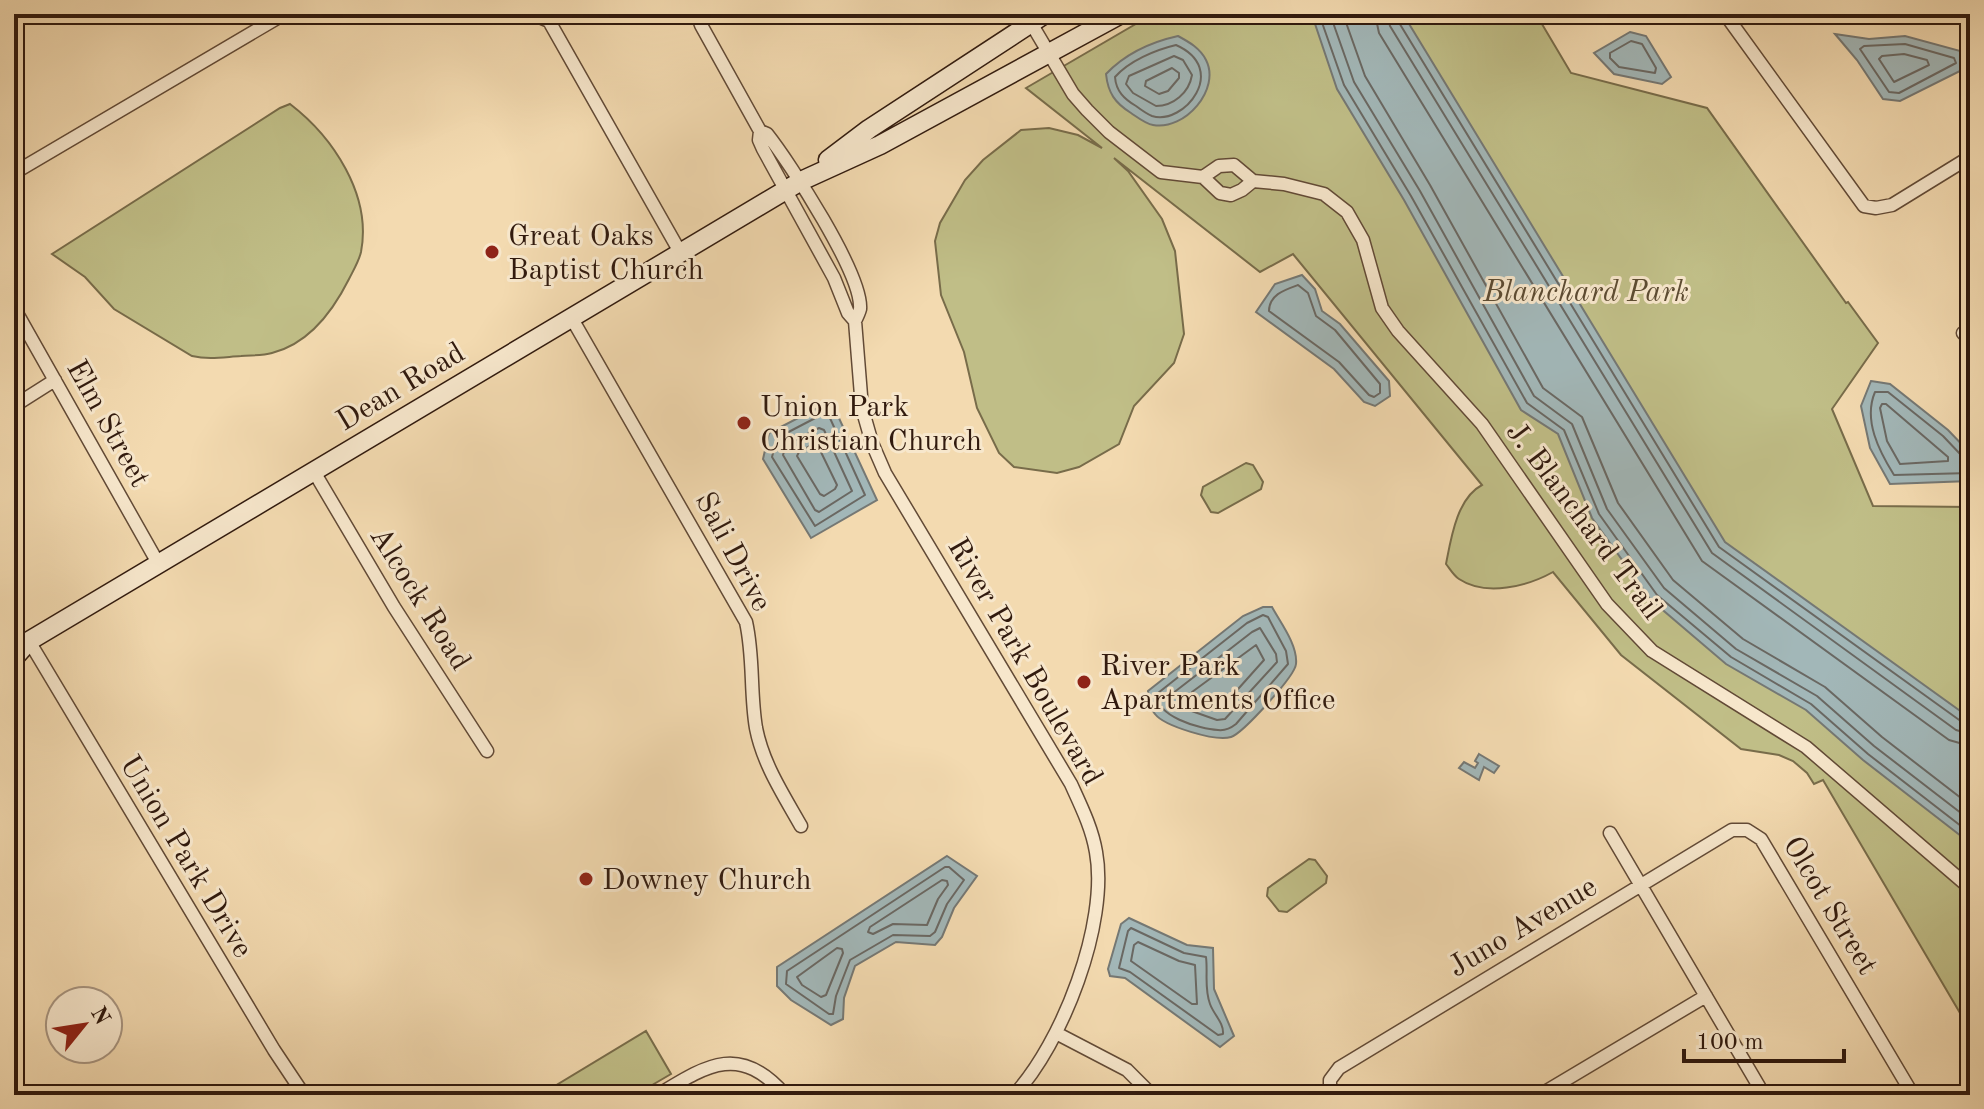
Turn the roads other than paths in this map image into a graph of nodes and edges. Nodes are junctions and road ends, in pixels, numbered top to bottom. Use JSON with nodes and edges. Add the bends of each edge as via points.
{"nodes":[{"id":1,"x":284,"y":14,"type":"edge"},
{"id":2,"x":697,"y":14,"type":"edge"},
{"id":3,"x":1121,"y":14,"type":"edge"},
{"id":4,"x":1725,"y":14,"type":"edge"},
{"id":5,"x":535,"y":15,"type":"edge"},
{"id":6,"x":1038,"y":18,"type":"edge"},
{"id":7,"x":1050,"y":55,"type":"junction"},
{"id":8,"x":1970,"y":157,"type":"edge"},
{"id":9,"x":14,"y":173,"type":"edge"},
{"id":10,"x":1203,"y":177,"type":"junction"},
{"id":11,"x":1253,"y":181,"type":"junction"},
{"id":12,"x":793,"y":186,"type":"junction"},
{"id":13,"x":680,"y":252,"type":"junction"},
{"id":14,"x":14,"y":308,"type":"edge"},
{"id":15,"x":571,"y":317,"type":"junction"},
{"id":16,"x":55,"y":380,"type":"junction"},
{"id":17,"x":14,"y":406,"type":"edge"},
{"id":18,"x":313,"y":470,"type":"junction"},
{"id":19,"x":158,"y":563,"type":"junction"},
{"id":20,"x":22,"y":642,"type":"edge"},
{"id":21,"x":14,"y":658,"type":"edge"},
{"id":22,"x":487,"y":751,"type":"dead end"},
{"id":23,"x":801,"y":826,"type":"dead end"},
{"id":24,"x":1747,"y":830,"type":"joint"},
{"id":25,"x":1610,"y":833,"type":"dead end"},
{"id":26,"x":1641,"y":885,"type":"junction"},
{"id":27,"x":1970,"y":888,"type":"edge"},
{"id":28,"x":1706,"y":996,"type":"junction"},
{"id":29,"x":1056,"y":1033,"type":"junction"},
{"id":30,"x":304,"y":1095,"type":"edge"},
{"id":31,"x":658,"y":1095,"type":"edge"},
{"id":32,"x":785,"y":1095,"type":"edge"},
{"id":33,"x":1014,"y":1095,"type":"edge"},
{"id":34,"x":1152,"y":1095,"type":"edge"},
{"id":35,"x":1330,"y":1095,"type":"edge"},
{"id":36,"x":1540,"y":1095,"type":"edge"},
{"id":37,"x":1764,"y":1095,"type":"edge"},
{"id":38,"x":1913,"y":1095,"type":"edge"}],
"edges":[{"from":1,"to":9,"type":"street"},
{"from":2,"to":12,"type":"street","name":"River Park Boulevard"},
{"from":3,"to":7,"type":"main road","name":"Dean Road"},
{"from":4,"to":8,"type":"street","via":[[1864,206],[1892,205]]},
{"from":5,"to":13,"type":"street","via":[[549,21]]},
{"from":6,"to":7,"type":"street","name":"J. Blanchard Trail"},
{"from":6,"to":12,"type":"main road","name":"Dean Road","via":[[869,129]]},
{"from":7,"to":10,"type":"street","name":"J. Blanchard Trail","via":[[1073,94],[1109,132],[1161,172]]},
{"from":7,"to":12,"type":"main road","name":"Dean Road"},
{"from":10,"to":11,"type":"street","name":"J. Blanchard Trail","via":[[1226,164],[1240,168]]},
{"from":10,"to":11,"type":"street","name":"J. Blanchard Trail","via":[[1220,193],[1231,195]]},
{"from":11,"to":27,"type":"street","name":"J. Blanchard Trail","via":[[1311,189],[1347,212],[1363,240],[1382,308],[1482,424],[1607,604],[1652,651],[1806,747]]},
{"from":12,"to":13,"type":"main road","name":"Dean Road"},
{"from":12,"to":29,"type":"street","name":"River Park Boulevard","via":[[848,268],[860,309],[855,321],[862,408],[885,473],[1088,819],[1099,888],[1078,979]]},
{"from":13,"to":15,"type":"main road","name":"Dean Road"},
{"from":14,"to":16,"type":"street","name":"Elm Street"},
{"from":15,"to":18,"type":"main road","name":"Dean Road"},
{"from":15,"to":23,"type":"street","name":"Sali Drive","via":[[746,622],[761,749]]},
{"from":16,"to":17,"type":"street"},
{"from":16,"to":19,"type":"street","name":"Elm Street"},
{"from":18,"to":19,"type":"main road","name":"Dean Road"},
{"from":18,"to":22,"type":"street","name":"Alcock Road"},
{"from":19,"to":20,"type":"main road","name":"Dean Road"},
{"from":20,"to":21,"type":"main road","name":"Dean Road"},
{"from":20,"to":30,"type":"street","name":"Union Park Drive"},
{"from":24,"to":26,"type":"street","name":"Juno Avenue","via":[[1732,830]]},
{"from":24,"to":38,"type":"street","name":"Olcot Street","via":[[1761,839]]},
{"from":25,"to":26,"type":"street"},
{"from":26,"to":28,"type":"street"},
{"from":26,"to":35,"type":"street","name":"Juno Avenue","via":[[1339,1068],[1330,1080]]},
{"from":28,"to":36,"type":"street"},
{"from":28,"to":37,"type":"street"},
{"from":29,"to":33,"type":"street","name":"River Park Boulevard"},
{"from":29,"to":34,"type":"street","via":[[1127,1070]]},
{"from":31,"to":32,"type":"street","via":[[711,1065],[729,1062],[750,1066]]}]}
